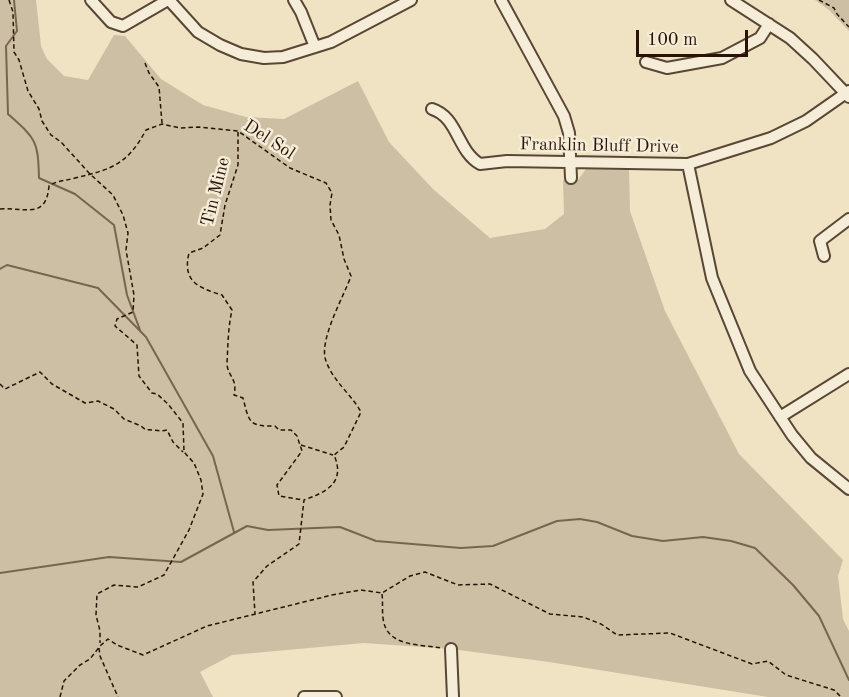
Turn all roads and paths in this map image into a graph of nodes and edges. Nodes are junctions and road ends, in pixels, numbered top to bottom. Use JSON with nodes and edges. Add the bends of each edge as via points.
{"nodes":[{"id":1,"x":9,"y":0,"type":"edge"},
{"id":2,"x":91,"y":0,"type":"edge"},
{"id":3,"x":169,"y":0,"type":"edge"},
{"id":4,"x":294,"y":0,"type":"edge"},
{"id":5,"x":501,"y":0,"type":"edge"},
{"id":6,"x":731,"y":0,"type":"edge"},
{"id":7,"x":819,"y":0,"type":"edge"},
{"id":8,"x":404,"y":2,"type":"edge"},
{"id":9,"x":769,"y":24,"type":"junction"},
{"id":10,"x":849,"y":27,"type":"edge"},
{"id":11,"x":315,"y":47,"type":"junction"},
{"id":12,"x":646,"y":62,"type":"dead end"},
{"id":13,"x":145,"y":63,"type":"dead end"},
{"id":14,"x":848,"y":94,"type":"edge"},
{"id":15,"x":432,"y":109,"type":"dead end"},
{"id":16,"x":162,"y":124,"type":"junction"},
{"id":17,"x":238,"y":131,"type":"junction"},
{"id":18,"x":571,"y":163,"type":"junction"},
{"id":19,"x":688,"y":164,"type":"junction"},
{"id":20,"x":90,"y":174,"type":"junction"},
{"id":21,"x":571,"y":178,"type":"dead end"},
{"id":22,"x":0,"y":209,"type":"edge"},
{"id":23,"x":849,"y":219,"type":"edge"},
{"id":24,"x":824,"y":256,"type":"dead end"},
{"id":25,"x":849,"y":375,"type":"edge"},
{"id":26,"x":0,"y":384,"type":"edge"},
{"id":27,"x":780,"y":417,"type":"junction"},
{"id":28,"x":300,"y":445,"type":"junction"},
{"id":29,"x":184,"y":452,"type":"junction"},
{"id":30,"x":334,"y":456,"type":"junction"},
{"id":31,"x":849,"y":489,"type":"edge"},
{"id":32,"x":304,"y":500,"type":"junction"},
{"id":33,"x":382,"y":593,"type":"junction"},
{"id":34,"x":255,"y":615,"type":"junction"},
{"id":35,"x":99,"y":646,"type":"junction"},
{"id":36,"x":451,"y":649,"type":"joint"},
{"id":37,"x":60,"y":697,"type":"edge"},
{"id":38,"x":118,"y":697,"type":"edge"},
{"id":39,"x":304,"y":697,"type":"edge"},
{"id":40,"x":336,"y":697,"type":"edge"},
{"id":41,"x":453,"y":697,"type":"edge"},
{"id":42,"x":841,"y":697,"type":"edge"}],
"edges":[{"from":1,"to":20,"type":"path","via":[[14,52],[28,91],[46,129]]},
{"from":2,"to":3,"type":"street","via":[[103,16],[123,26]]},
{"from":3,"to":11,"type":"street","via":[[198,32],[241,54],[282,57]]},
{"from":4,"to":11,"type":"street"},
{"from":5,"to":18,"type":"street","via":[[564,116],[570,134]]},
{"from":6,"to":9,"type":"street"},
{"from":7,"to":10,"type":"path","via":[[834,8]]},
{"from":8,"to":11,"type":"street","via":[[332,42]]},
{"from":9,"to":12,"type":"street","via":[[760,38],[722,58],[667,68]]},
{"from":9,"to":14,"type":"street","via":[[806,52]]},
{"from":13,"to":16,"type":"path","via":[[159,87]]},
{"from":14,"to":19,"type":"street","name":"Franklin Bluff Drive","via":[[771,138]]},
{"from":15,"to":18,"type":"street","name":"Franklin Bluff Drive","via":[[446,116],[464,147],[480,164]]},
{"from":16,"to":17,"type":"path","name":"Del Sol"},
{"from":16,"to":20,"type":"path","via":[[146,130],[138,145],[118,165]]},
{"from":17,"to":28,"type":"path","name":"Tin Mine","via":[[238,165],[220,235],[189,253],[187,265],[192,280],[202,289],[222,295],[232,310],[227,364],[236,386],[234,395],[243,398],[245,415],[263,426],[291,430]]},
{"from":17,"to":30,"type":"path","name":"Del Sol","via":[[290,168],[326,183],[332,193],[331,220],[351,276],[325,344],[325,360],[361,412],[344,447]]},
{"from":18,"to":19,"type":"street","name":"Franklin Bluff Drive"},
{"from":18,"to":21,"type":"street"},
{"from":19,"to":27,"type":"street","via":[[712,278],[750,371]]},
{"from":20,"to":22,"type":"path","via":[[57,180],[49,186],[43,207]]},
{"from":20,"to":29,"type":"path","via":[[113,195],[128,233],[126,250],[133,312],[117,319],[115,326],[137,345],[139,376],[183,423]]},
{"from":23,"to":24,"type":"street","via":[[820,241]]},
{"from":25,"to":27,"type":"street"},
{"from":26,"to":29,"type":"path","via":[[5,389],[40,372],[52,384],[85,403],[98,401],[146,430],[167,430]]},
{"from":27,"to":31,"type":"street","via":[[811,459]]},
{"from":28,"to":30,"type":"path"},
{"from":28,"to":32,"type":"path","via":[[302,451],[277,485],[279,496]]},
{"from":29,"to":35,"type":"path","via":[[194,464],[203,494],[189,530],[164,575],[138,587],[114,585],[97,594]]},
{"from":30,"to":32,"type":"path","via":[[338,464],[336,481],[324,493]]},
{"from":32,"to":34,"type":"path","via":[[299,544],[267,566],[253,582]]},
{"from":33,"to":34,"type":"path","via":[[361,590],[332,595]]},
{"from":33,"to":36,"type":"path","via":[[383,620],[387,633],[396,641]]},
{"from":33,"to":42,"type":"path","via":[[425,572],[458,585],[490,584],[550,614],[583,617],[617,635],[670,633],[752,663],[768,661],[786,675],[834,690]]},
{"from":34,"to":35,"type":"path","via":[[207,627],[143,656],[108,639]]},
{"from":35,"to":37,"type":"path","via":[[64,681]]},
{"from":35,"to":38,"type":"path"},
{"from":36,"to":41,"type":"street"},
{"from":39,"to":40,"type":"street"}]}
